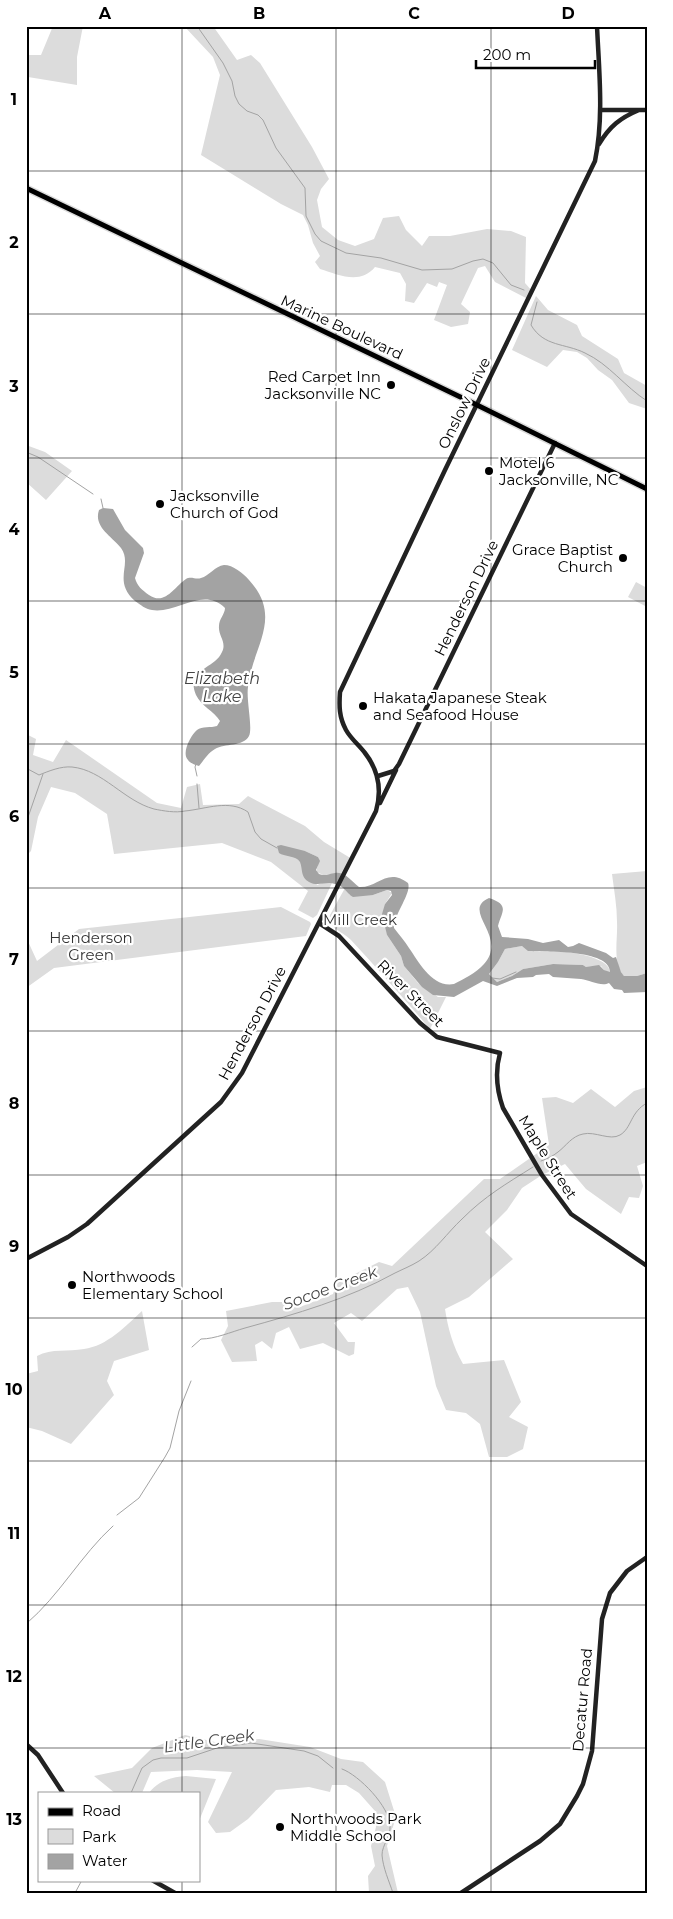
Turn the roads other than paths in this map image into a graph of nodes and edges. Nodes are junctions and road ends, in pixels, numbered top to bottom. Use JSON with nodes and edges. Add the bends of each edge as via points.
{"nodes":[{"id":1,"x":598,"y":26,"type":"edge"},
{"id":2,"x":600,"y":110,"type":"junction"},
{"id":3,"x":639,"y":110,"type":"junction"},
{"id":4,"x":647,"y":110,"type":"edge"},
{"id":5,"x":598,"y":145,"type":"junction"},
{"id":6,"x":26,"y":188,"type":"edge"},
{"id":7,"x":477,"y":405,"type":"junction"},
{"id":8,"x":555,"y":444,"type":"junction"},
{"id":9,"x":647,"y":490,"type":"edge"},
{"id":10,"x":399,"y":764,"type":"junction"},
{"id":11,"x":378,"y":776,"type":"junction"},
{"id":12,"x":376,"y":811,"type":"junction"},
{"id":13,"x":319,"y":923,"type":"junction"},
{"id":14,"x":500,"y":1053,"type":"joint"},
{"id":15,"x":26,"y":1259,"type":"edge"},
{"id":16,"x":647,"y":1266,"type":"edge"},
{"id":17,"x":647,"y":1557,"type":"edge"},
{"id":18,"x":26,"y":1744,"type":"edge"},
{"id":19,"x":62,"y":1792,"type":"edge"},
{"id":20,"x":156,"y":1882,"type":"edge"},
{"id":21,"x":175,"y":1893,"type":"edge"},
{"id":22,"x":462,"y":1893,"type":"edge"}],
"edges":[{"from":1,"to":2,"type":"street","name":"Onslow Drive"},
{"from":2,"to":3,"type":"street"},
{"from":2,"to":5,"type":"street","name":"Onslow Drive"},
{"from":3,"to":4,"type":"street"},
{"from":3,"to":5,"type":"street","via":[[614,123]]},
{"from":5,"to":7,"type":"street","name":"Onslow Drive","via":[[595,161]]},
{"from":6,"to":7,"type":"main road","name":"Marine Boulevard"},
{"from":7,"to":8,"type":"main road","name":"Marine Boulevard"},
{"from":7,"to":11,"type":"street","name":"Onslow Drive","via":[[340,692],[339,706],[346,730],[373,764]]},
{"from":8,"to":9,"type":"main road","name":"Marine Boulevard"},
{"from":8,"to":10,"type":"street","name":"Henderson Drive"},
{"from":10,"to":11,"type":"street","via":[[394,771]]},
{"from":10,"to":12,"type":"street","name":"Henderson Drive"},
{"from":11,"to":12,"type":"street","name":"Henderson Drive"},
{"from":12,"to":13,"type":"street","name":"Henderson Drive"},
{"from":13,"to":14,"type":"street","name":"River Street","via":[[339,936],[437,1037]]},
{"from":13,"to":15,"type":"street","name":"Henderson Drive","via":[[240,1077],[221,1102],[87,1224]]},
{"from":14,"to":16,"type":"street","name":"Maple Street","via":[[498,1095],[554,1194],[571,1214]]},
{"from":17,"to":22,"type":"street","name":"Decatur Road","via":[[627,1571],[610,1593],[602,1619],[592,1751],[577,1796],[560,1824],[547,1835]]},
{"from":18,"to":19,"type":"street","via":[[38,1755]]},
{"from":20,"to":21,"type":"street"}]}
